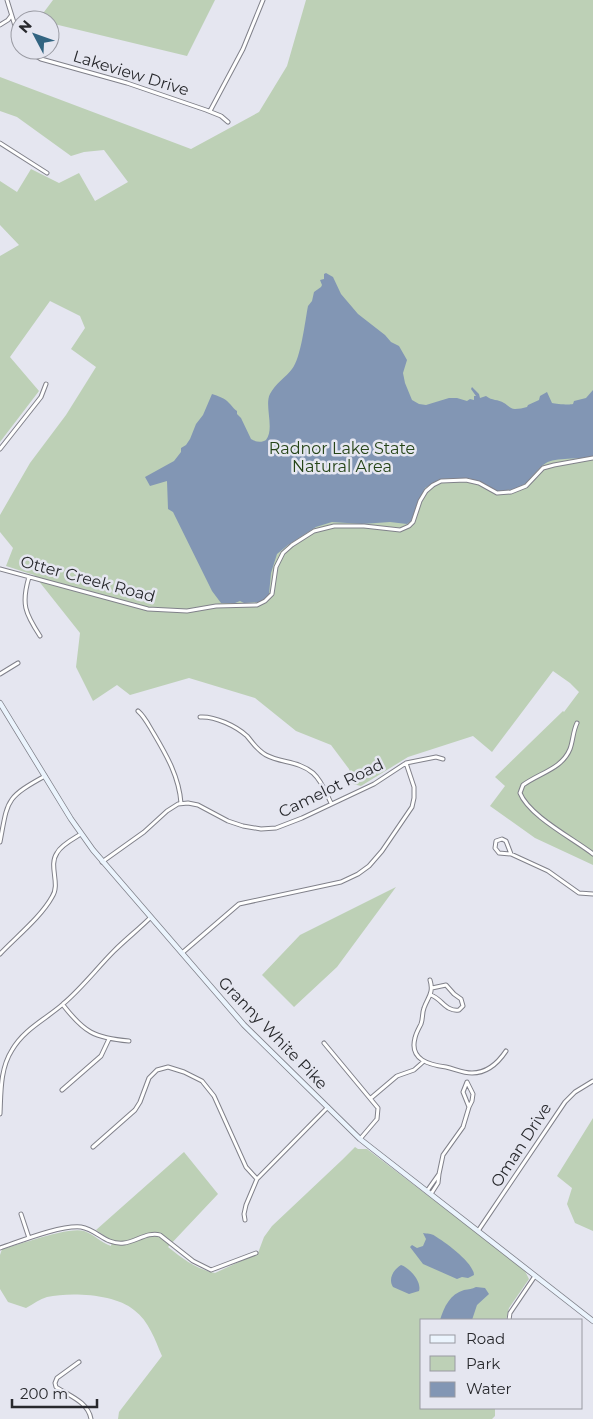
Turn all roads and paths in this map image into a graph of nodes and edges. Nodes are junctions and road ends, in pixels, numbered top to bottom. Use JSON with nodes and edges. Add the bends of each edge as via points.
{"nodes":[{"id":1,"x":263,"y":0,"type":"edge"},
{"id":2,"x":10,"y":17,"type":"edge"},
{"id":3,"x":0,"y":25,"type":"edge"},
{"id":4,"x":45,"y":60,"type":"edge"},
{"id":5,"x":210,"y":112,"type":"junction"},
{"id":6,"x":228,"y":122,"type":"dead end"},
{"id":7,"x":0,"y":143,"type":"edge"},
{"id":8,"x":47,"y":173,"type":"dead end"},
{"id":9,"x":46,"y":384,"type":"dead end"},
{"id":10,"x":0,"y":449,"type":"edge"},
{"id":11,"x":593,"y":458,"type":"edge"},
{"id":12,"x":0,"y":569,"type":"edge"},
{"id":13,"x":29,"y":577,"type":"junction"},
{"id":14,"x":40,"y":636,"type":"dead end"},
{"id":15,"x":18,"y":663,"type":"dead end"},
{"id":16,"x":0,"y":674,"type":"edge"},
{"id":17,"x":0,"y":703,"type":"edge"},
{"id":18,"x":138,"y":711,"type":"dead end"},
{"id":19,"x":200,"y":716,"type":"dead end"},
{"id":20,"x":577,"y":723,"type":"dead end"},
{"id":21,"x":443,"y":759,"type":"dead end"},
{"id":22,"x":406,"y":763,"type":"junction"},
{"id":23,"x":45,"y":776,"type":"junction"},
{"id":24,"x":181,"y":803,"type":"junction"},
{"id":25,"x":331,"y":804,"type":"junction"},
{"id":26,"x":80,"y":834,"type":"junction"},
{"id":27,"x":0,"y":842,"type":"edge"},
{"id":28,"x":511,"y":854,"type":"junction"},
{"id":29,"x":593,"y":854,"type":"edge"},
{"id":30,"x":102,"y":862,"type":"junction"},
{"id":31,"x":593,"y":894,"type":"edge"},
{"id":32,"x":151,"y":917,"type":"junction"},
{"id":33,"x":182,"y":953,"type":"junction"},
{"id":34,"x":0,"y":954,"type":"edge"},
{"id":35,"x":430,"y":980,"type":"dead end"},
{"id":36,"x":432,"y":988,"type":"junction"},
{"id":37,"x":431,"y":995,"type":"junction"},
{"id":38,"x":63,"y":1005,"type":"junction"},
{"id":39,"x":109,"y":1040,"type":"junction"},
{"id":40,"x":128,"y":1041,"type":"dead end"},
{"id":41,"x":324,"y":1043,"type":"dead end"},
{"id":42,"x":506,"y":1051,"type":"dead end"},
{"id":43,"x":423,"y":1062,"type":"junction"},
{"id":44,"x":468,"y":1073,"type":"junction"},
{"id":45,"x":467,"y":1082,"type":"junction"},
{"id":46,"x":593,"y":1082,"type":"edge"},
{"id":47,"x":0,"y":1086,"type":"edge"},
{"id":48,"x":62,"y":1090,"type":"dead end"},
{"id":49,"x":371,"y":1098,"type":"junction"},
{"id":50,"x":328,"y":1107,"type":"junction"},
{"id":51,"x":469,"y":1107,"type":"junction"},
{"id":52,"x":0,"y":1114,"type":"edge"},
{"id":53,"x":360,"y":1139,"type":"junction"},
{"id":54,"x":93,"y":1147,"type":"dead end"},
{"id":55,"x":257,"y":1179,"type":"junction"},
{"id":56,"x":428,"y":1193,"type":"junction"},
{"id":57,"x":21,"y":1214,"type":"dead end"},
{"id":58,"x":245,"y":1220,"type":"dead end"},
{"id":59,"x":478,"y":1231,"type":"junction"},
{"id":60,"x":29,"y":1238,"type":"junction"},
{"id":61,"x":0,"y":1248,"type":"edge"},
{"id":62,"x":256,"y":1253,"type":"dead end"},
{"id":63,"x":535,"y":1276,"type":"junction"},
{"id":64,"x":509,"y":1319,"type":"edge"},
{"id":65,"x":593,"y":1321,"type":"edge"},
{"id":66,"x":79,"y":1362,"type":"dead end"},
{"id":67,"x":90,"y":1419,"type":"edge"}],
"edges":[{"from":1,"to":5,"type":"street","via":[[243,49]]},
{"from":2,"to":3,"type":"street"},
{"from":4,"to":5,"type":"street","name":"Lakeview Drive","via":[[127,83]]},
{"from":5,"to":6,"type":"street","name":"Lakeview Drive"},
{"from":7,"to":8,"type":"street"},
{"from":9,"to":10,"type":"street","via":[[41,397]]},
{"from":11,"to":13,"type":"street","name":"Otter Creek Road","via":[[543,468],[528,485],[511,492],[497,494],[479,483],[466,480],[441,481],[426,491],[413,522],[400,530],[334,526],[314,531],[292,545],[279,559],[272,594],[260,604],[187,611],[154,610]]},
{"from":12,"to":13,"type":"street","name":"Otter Creek Road"},
{"from":13,"to":14,"type":"street","via":[[24,606]]},
{"from":15,"to":16,"type":"street"},
{"from":17,"to":23,"type":"main road","name":"Granny White Pike"},
{"from":18,"to":24,"type":"street","via":[[172,767]]},
{"from":19,"to":25,"type":"street","via":[[233,726],[267,756],[309,770],[320,781]]},
{"from":20,"to":29,"type":"street","via":[[565,758],[523,785],[520,793],[528,805],[548,822]]},
{"from":21,"to":22,"type":"street","name":"Camelot Road","via":[[436,757]]},
{"from":22,"to":25,"type":"street","name":"Camelot Road","via":[[376,783]]},
{"from":22,"to":33,"type":"street","via":[[414,787],[412,806],[369,866],[341,882],[239,904]]},
{"from":23,"to":26,"type":"main road","name":"Granny White Pike"},
{"from":23,"to":27,"type":"street","via":[[18,792],[10,801],[4,815]]},
{"from":24,"to":25,"type":"street","name":"Camelot Road","via":[[198,805],[234,824],[261,829],[287,824]]},
{"from":24,"to":30,"type":"street"},
{"from":26,"to":30,"type":"main road","name":"Granny White Pike"},
{"from":26,"to":34,"type":"street","via":[[57,851],[53,861],[54,895],[46,907]]},
{"from":28,"to":28,"type":"street","via":[[498,852],[494,848],[496,842],[500,839],[506,841]]},
{"from":28,"to":31,"type":"street","via":[[551,873],[579,893]]},
{"from":30,"to":32,"type":"main road","name":"Granny White Pike"},
{"from":32,"to":33,"type":"main road","name":"Granny White Pike"},
{"from":32,"to":38,"type":"street"},
{"from":33,"to":50,"type":"main road","name":"Granny White Pike","via":[[251,1032]]},
{"from":35,"to":36,"type":"street"},
{"from":36,"to":37,"type":"street"},
{"from":36,"to":37,"type":"street","via":[[446,985],[461,999],[462,1006],[453,1011]]},
{"from":37,"to":43,"type":"street","via":[[415,1040],[416,1052]]},
{"from":38,"to":39,"type":"street","via":[[86,1030]]},
{"from":38,"to":47,"type":"street","via":[[32,1027],[11,1050]]},
{"from":39,"to":40,"type":"street"},
{"from":39,"to":48,"type":"street","via":[[101,1056]]},
{"from":41,"to":49,"type":"street"},
{"from":42,"to":44,"type":"street","via":[[489,1069]]},
{"from":43,"to":44,"type":"street"},
{"from":43,"to":49,"type":"street","via":[[414,1070],[397,1076]]},
{"from":44,"to":45,"type":"street"},
{"from":45,"to":51,"type":"street","via":[[463,1092]]},
{"from":45,"to":51,"type":"street","via":[[473,1096]]},
{"from":46,"to":59,"type":"street","name":"Oman Drive","via":[[562,1105]]},
{"from":47,"to":52,"type":"street"},
{"from":49,"to":53,"type":"street","via":[[378,1115]]},
{"from":50,"to":53,"type":"main road","name":"Granny White Pike"},
{"from":50,"to":55,"type":"street"},
{"from":51,"to":56,"type":"street","via":[[464,1125],[444,1153],[439,1174]]},
{"from":53,"to":56,"type":"main road","name":"Granny White Pike"},
{"from":54,"to":55,"type":"street","via":[[135,1110],[156,1070],[168,1067],[202,1081],[214,1096],[246,1168]]},
{"from":55,"to":58,"type":"street","via":[[246,1206]]},
{"from":56,"to":59,"type":"main road","name":"Granny White Pike"},
{"from":57,"to":60,"type":"street"},
{"from":59,"to":63,"type":"main road","name":"Granny White Pike"},
{"from":60,"to":61,"type":"street"},
{"from":60,"to":62,"type":"street","via":[[65,1228],[82,1228],[112,1243],[125,1243],[155,1233],[211,1270]]},
{"from":63,"to":64,"type":"street"},
{"from":63,"to":65,"type":"main road","name":"Granny White Pike"},
{"from":66,"to":67,"type":"street","via":[[55,1383],[56,1387],[88,1409]]}]}
